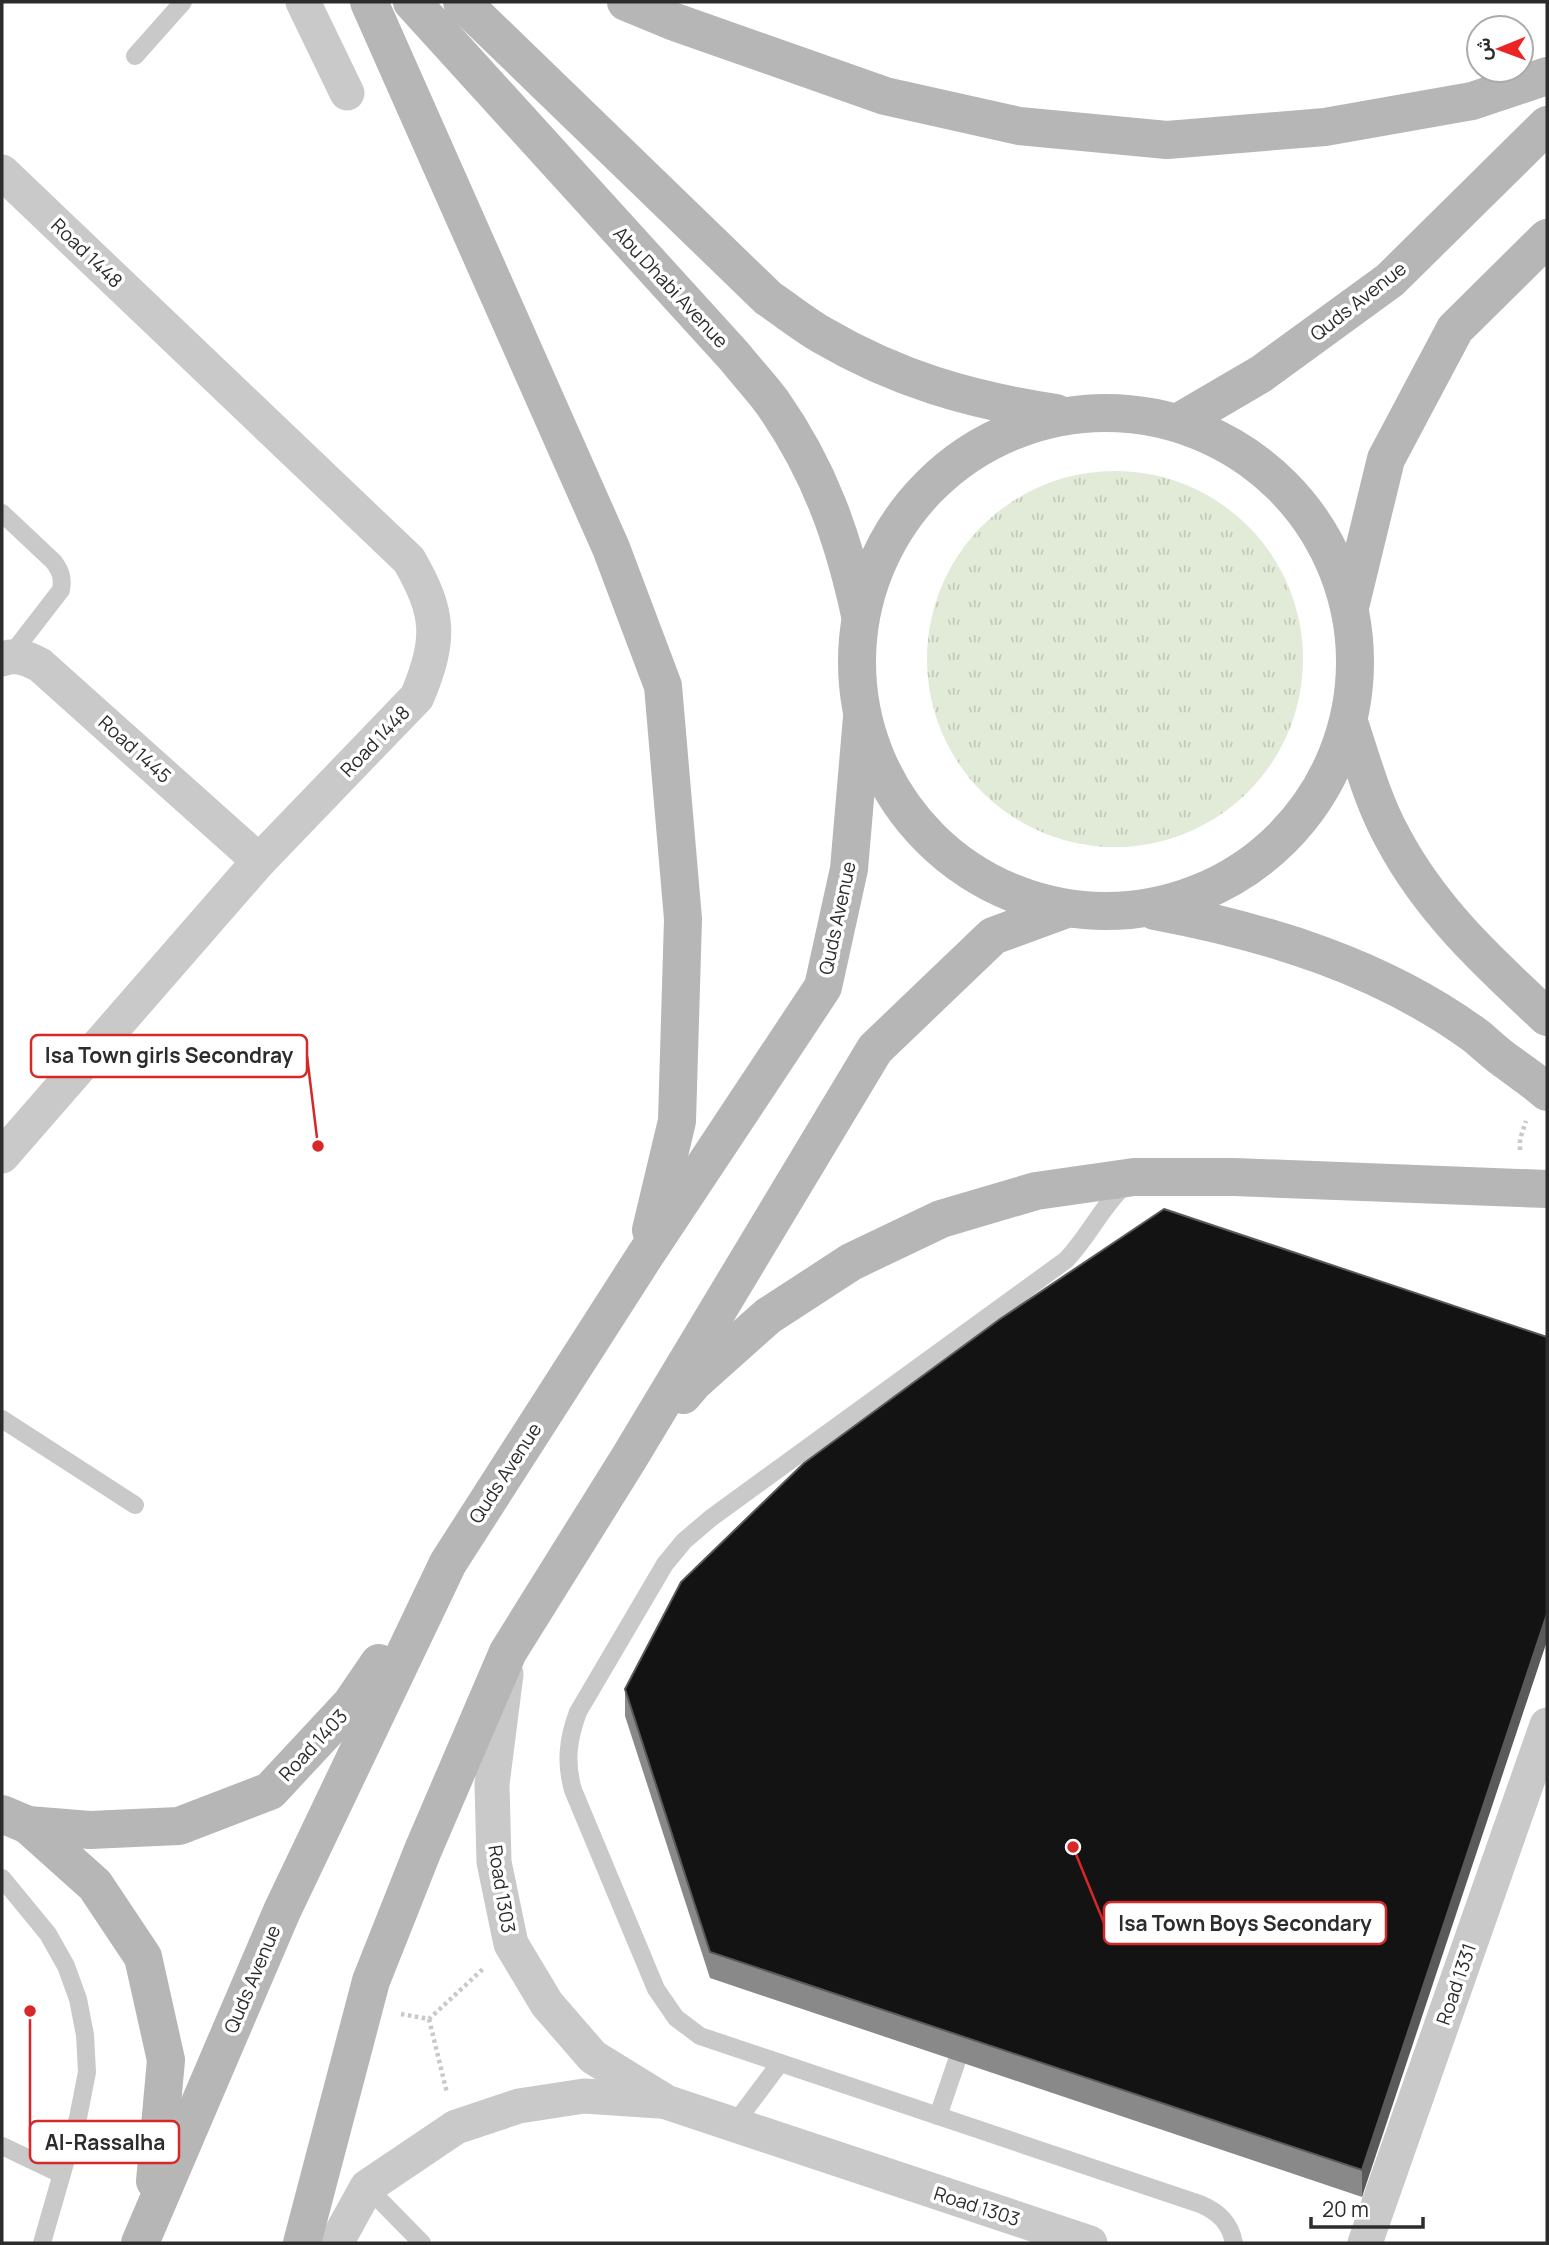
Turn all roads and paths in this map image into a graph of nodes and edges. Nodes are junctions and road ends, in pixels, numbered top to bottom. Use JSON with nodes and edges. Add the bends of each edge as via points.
{"nodes":[{"id":1,"x":183,"y":2,"type":"edge"},
{"id":2,"x":303,"y":2,"type":"edge"},
{"id":3,"x":369,"y":2,"type":"edge"},
{"id":4,"x":412,"y":2,"type":"edge"},
{"id":5,"x":462,"y":2,"type":"edge"},
{"id":6,"x":626,"y":2,"type":"edge"},
{"id":7,"x":135,"y":56,"type":"dead end"},
{"id":8,"x":1547,"y":76,"type":"edge"},
{"id":9,"x":347,"y":93,"type":"dead end"},
{"id":10,"x":1547,"y":125,"type":"edge"},
{"id":11,"x":3,"y":175,"type":"edge"},
{"id":12,"x":1547,"y":238,"type":"edge"},
{"id":13,"x":1062,"y":414,"type":"junction"},
{"id":14,"x":1179,"y":422,"type":"junction"},
{"id":15,"x":2,"y":513,"type":"edge"},
{"id":16,"x":1350,"y":607,"type":"junction"},
{"id":17,"x":860,"y":615,"type":"junction"},
{"id":18,"x":6,"y":657,"type":"edge"},
{"id":19,"x":862,"y":717,"type":"junction"},
{"id":20,"x":1349,"y":722,"type":"junction"},
{"id":21,"x":259,"y":861,"type":"junction"},
{"id":22,"x":1064,"y":909,"type":"junction"},
{"id":23,"x":1149,"y":910,"type":"junction"},
{"id":24,"x":1547,"y":1017,"type":"edge"},
{"id":25,"x":1543,"y":1088,"type":"edge"},
{"id":26,"x":2,"y":1156,"type":"edge"},
{"id":27,"x":1134,"y":1177,"type":"junction"},
{"id":28,"x":1533,"y":1189,"type":"edge"},
{"id":29,"x":646,"y":1254,"type":"junction"},
{"id":30,"x":2,"y":1419,"type":"edge"},
{"id":31,"x":629,"y":1458,"type":"junction"},
{"id":32,"x":135,"y":1505,"type":"dead end"},
{"id":33,"x":448,"y":1563,"type":"junction"},
{"id":34,"x":509,"y":1652,"type":"junction"},
{"id":35,"x":1547,"y":1725,"type":"edge"},
{"id":36,"x":1539,"y":1777,"type":"edge"},
{"id":37,"x":15,"y":1819,"type":"edge"},
{"id":38,"x":2,"y":1878,"type":"edge"},
{"id":39,"x":511,"y":1944,"type":"junction"},
{"id":40,"x":364,"y":2008,"type":"junction"},
{"id":41,"x":429,"y":2019,"type":"junction"},
{"id":42,"x":969,"y":2036,"type":"edge"},
{"id":43,"x":780,"y":2063,"type":"junction"},
{"id":44,"x":666,"y":2102,"type":"junction"},
{"id":45,"x":938,"y":2116,"type":"junction"},
{"id":46,"x":733,"y":2126,"type":"junction"},
{"id":47,"x":456,"y":2127,"type":"junction"},
{"id":48,"x":2,"y":2146,"type":"edge"},
{"id":49,"x":61,"y":2174,"type":"junction"},
{"id":50,"x":367,"y":2187,"type":"junction"},
{"id":51,"x":146,"y":2230,"type":"edge"},
{"id":52,"x":42,"y":2243,"type":"edge"},
{"id":53,"x":302,"y":2243,"type":"edge"},
{"id":54,"x":336,"y":2243,"type":"edge"},
{"id":55,"x":422,"y":2243,"type":"edge"},
{"id":56,"x":1090,"y":2243,"type":"edge"},
{"id":57,"x":1234,"y":2243,"type":"edge"},
{"id":58,"x":1365,"y":2243,"type":"edge"}],
"edges":[{"from":1,"to":7,"type":"lane"},
{"from":2,"to":9,"type":"street"},
{"from":3,"to":29,"type":"main road","via":[[611,548],[663,685],[683,919],[677,1121]]},
{"from":4,"to":17,"type":"main road","name":"Abu Dhabi Avenue","via":[[771,401],[803,450],[828,503],[848,558]]},
{"from":5,"to":13,"type":"main road","via":[[768,298],[820,334],[877,364],[937,387],[999,404]]},
{"from":6,"to":8,"type":"main road","via":[[885,96],[1019,125],[1167,140],[1325,127],[1472,102]]},
{"from":10,"to":14,"type":"main road","name":"Quds Avenue","via":[[1390,280],[1261,374]]},
{"from":11,"to":21,"type":"street","name":"Road 1448","via":[[409,560],[427,591],[435,627],[431,663],[416,697]]},
{"from":12,"to":16,"type":"main road","via":[[1455,329],[1436,364],[1386,459]]},
{"from":13,"to":14,"type":"main road","via":[[1121,411]]},
{"from":13,"to":17,"type":"main road","via":[[991,439],[930,484],[886,544]]},
{"from":14,"to":16,"type":"main road","via":[[1239,449],[1289,491],[1327,545]]},
{"from":15,"to":18,"type":"lane","via":[[54,562],[62,580],[61,590]]},
{"from":16,"to":20,"type":"main road","via":[[1356,664]]},
{"from":17,"to":19,"type":"main road","via":[[856,667]]},
{"from":18,"to":21,"type":"street","name":"Road 1445","via":[[26,658],[40,665]]},
{"from":19,"to":22,"type":"main road","via":[[882,773],[914,822],[957,863],[1007,893]]},
{"from":19,"to":29,"type":"main road","name":"Quds Avenue","via":[[849,869],[822,987]]},
{"from":20,"to":23,"type":"main road","via":[[1329,776],[1297,825],[1255,864],[1205,893]]},
{"from":20,"to":24,"type":"main road","via":[[1392,838],[1425,890],[1464,938]]},
{"from":21,"to":26,"type":"street","name":"Road 1448"},
{"from":22,"to":23,"type":"main road","via":[[1106,913]]},
{"from":22,"to":31,"type":"main road","via":[[993,936],[875,1049]]},
{"from":23,"to":25,"type":"main road","via":[[1286,942],[1352,967],[1475,1035]]},
{"from":25,"to":28,"type":"path","via":[[1520,1139]]},
{"from":27,"to":28,"type":"main road"},
{"from":27,"to":31,"type":"main road","via":[[1037,1191],[941,1219],[851,1262],[768,1316],[694,1382]]},
{"from":27,"to":43,"type":"lane","via":[[1106,1205],[1066,1260],[684,1541],[665,1564],[570,1732],[567,1753],[573,1790],[656,1989],[677,2018],[700,2036]]},
{"from":29,"to":33,"type":"main road","name":"Quds Avenue"},
{"from":30,"to":32,"type":"lane"},
{"from":31,"to":34,"type":"main road"},
{"from":33,"to":37,"type":"main road","name":"Road 1403","via":[[351,1704],[270,1791],[179,1826],[90,1830]]},
{"from":33,"to":51,"type":"main road","name":"Quds Avenue","via":[[282,1911]]},
{"from":34,"to":39,"type":"street","name":"Road 1303","via":[[492,1784],[494,1862]]},
{"from":34,"to":40,"type":"main road","via":[[423,1850]]},
{"from":35,"to":36,"type":"street","name":"Road 1331"},
{"from":36,"to":58,"type":"street","name":"Road 1331","via":[[1474,1905]]},
{"from":37,"to":51,"type":"main road","name":"Road 1403","via":[[95,1885],[143,1957],[166,2060]]},
{"from":38,"to":49,"type":"lane","via":[[48,1934],[78,1999],[87,2072]]},
{"from":39,"to":41,"type":"path"},
{"from":39,"to":44,"type":"street","name":"Road 1303","via":[[547,2004],[593,2057]]},
{"from":40,"to":41,"type":"path"},
{"from":40,"to":53,"type":"main road"},
{"from":41,"to":47,"type":"path"},
{"from":42,"to":45,"type":"lane"},
{"from":43,"to":45,"type":"lane"},
{"from":43,"to":46,"type":"lane"},
{"from":44,"to":46,"type":"street","name":"Road 1303"},
{"from":44,"to":47,"type":"street","name":"Road 1303","via":[[584,2096],[519,2106]]},
{"from":45,"to":57,"type":"lane","via":[[1209,2208],[1226,2221]]},
{"from":46,"to":56,"type":"street","name":"Road 1303"},
{"from":47,"to":50,"type":"street","name":"Road 1303"},
{"from":48,"to":49,"type":"lane"},
{"from":49,"to":52,"type":"lane"},
{"from":50,"to":54,"type":"street","name":"Road 1303"},
{"from":50,"to":55,"type":"lane"}]}
